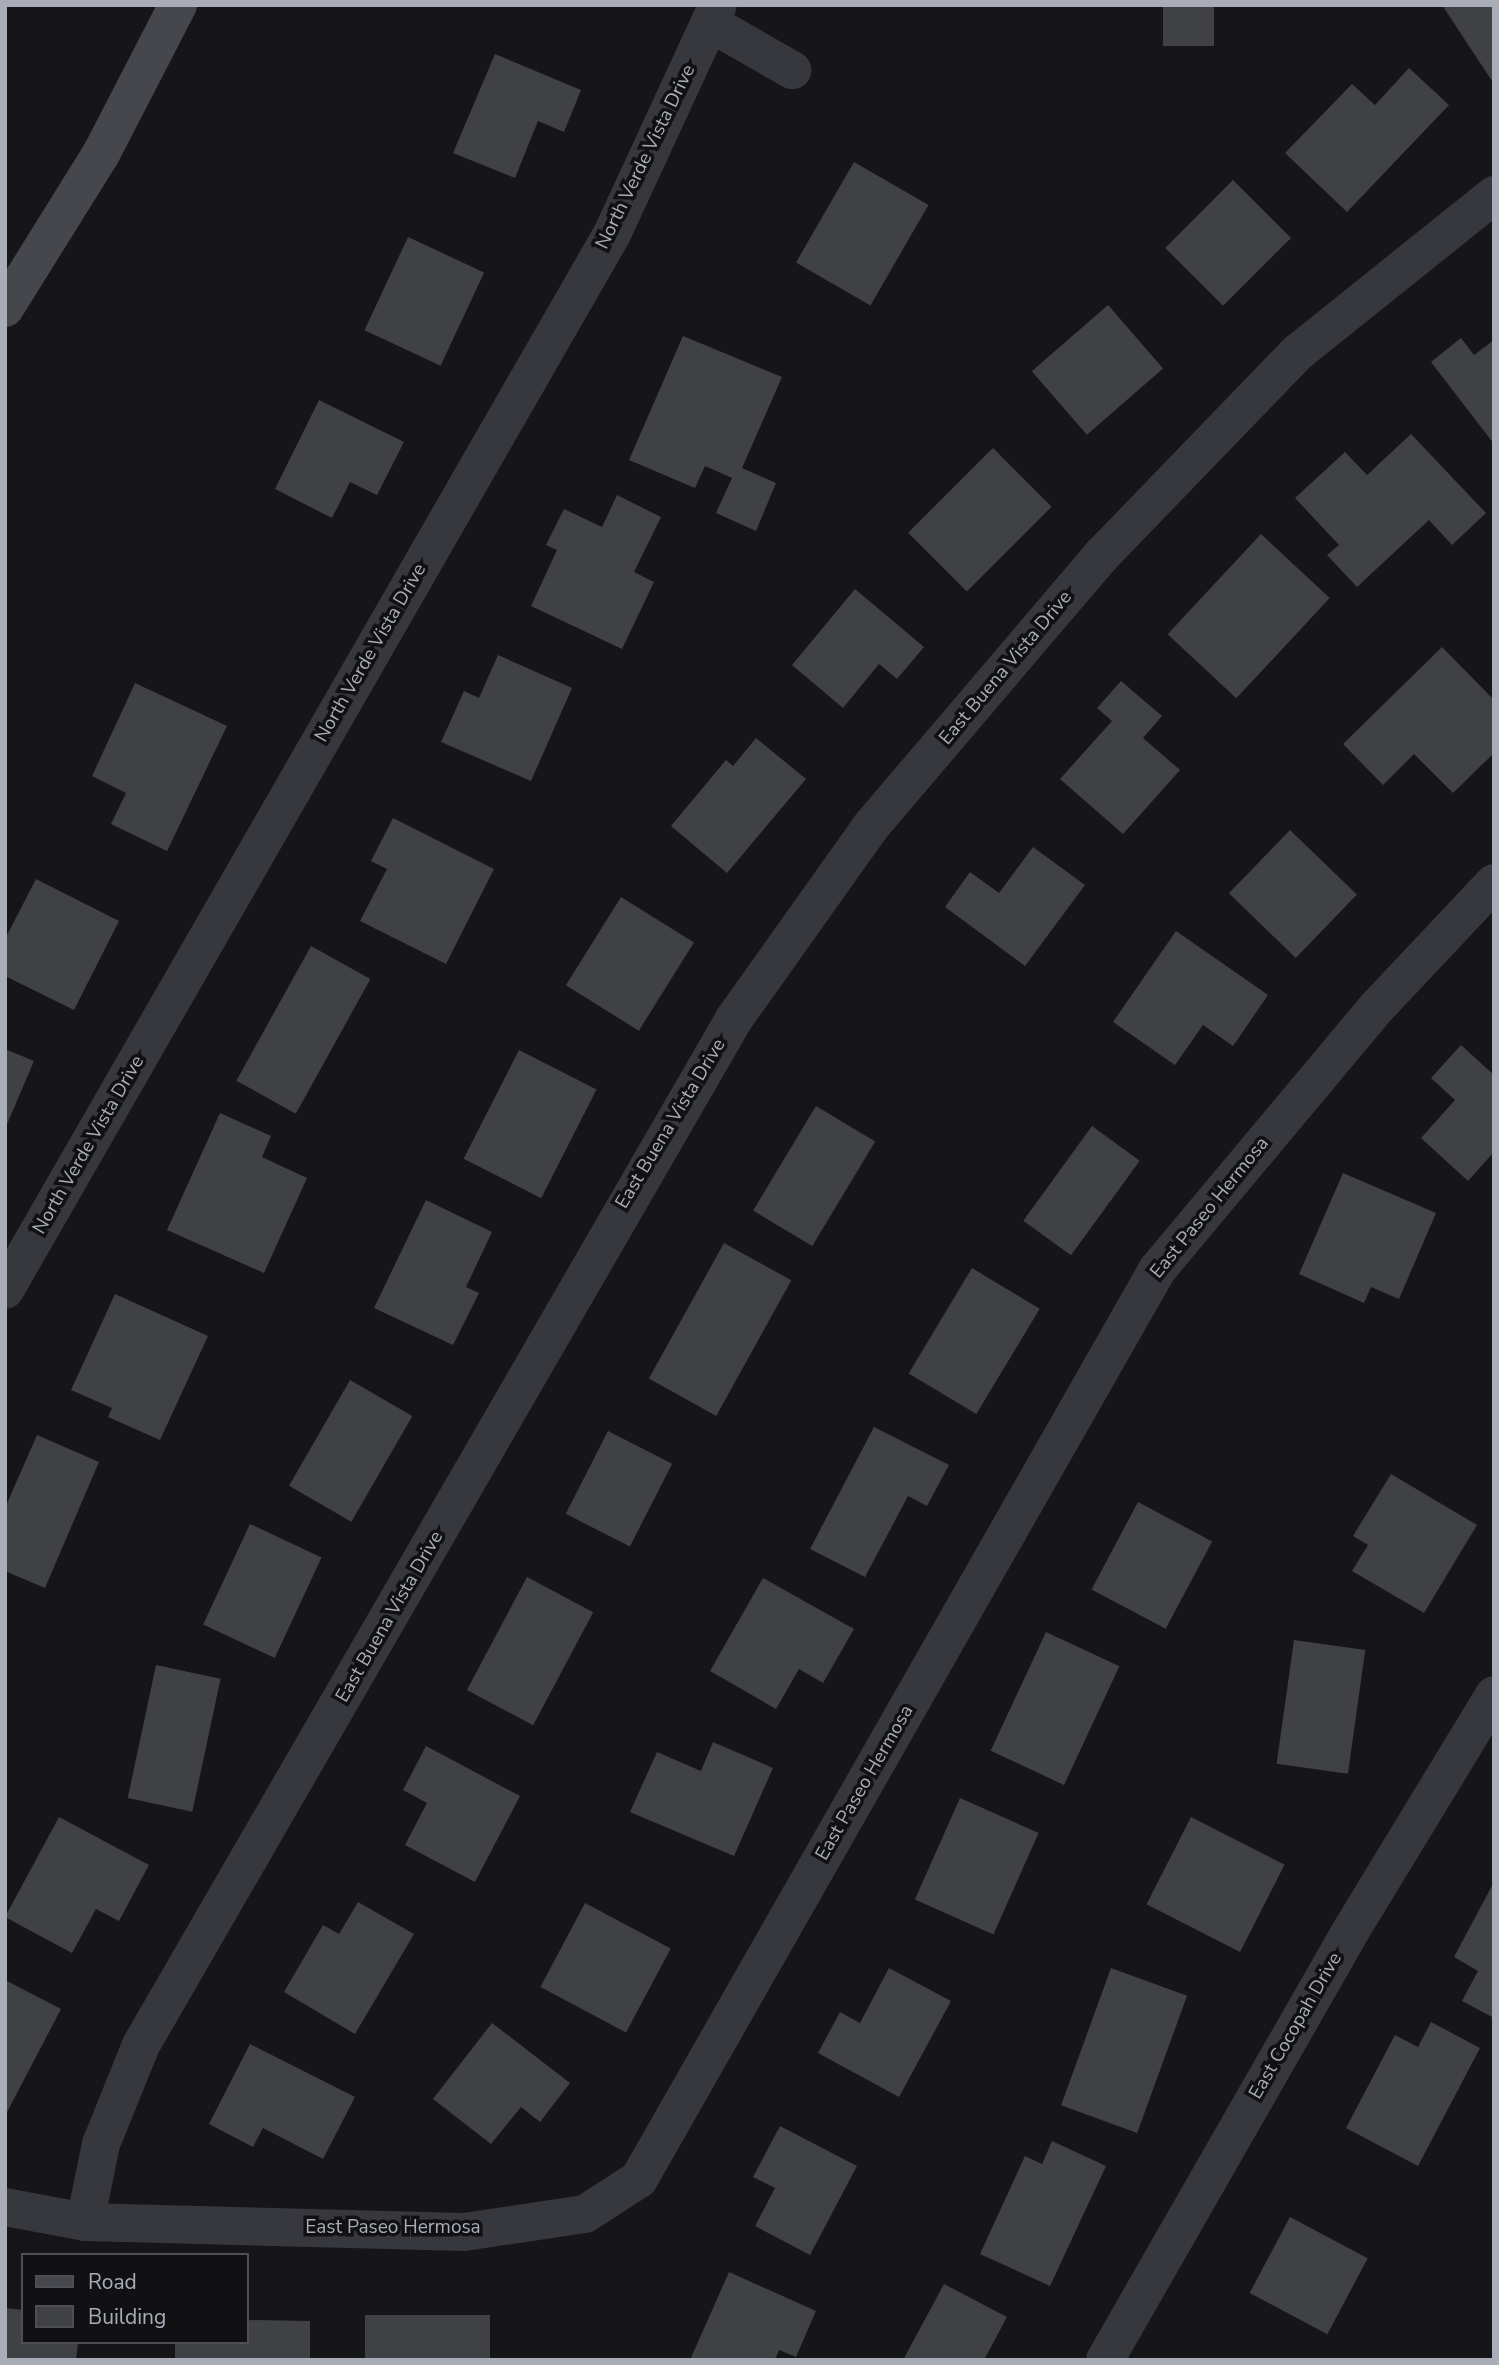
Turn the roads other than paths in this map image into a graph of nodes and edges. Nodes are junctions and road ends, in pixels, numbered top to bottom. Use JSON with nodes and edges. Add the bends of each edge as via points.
{"nodes":[{"id":1,"x":170,"y":12,"type":"edge"},
{"id":2,"x":714,"y":14,"type":"edge"},
{"id":3,"x":792,"y":70,"type":"dead end"},
{"id":4,"x":1494,"y":195,"type":"edge"},
{"id":5,"x":5,"y":308,"type":"edge"},
{"id":6,"x":1494,"y":883,"type":"edge"},
{"id":7,"x":5,"y":1290,"type":"edge"},
{"id":8,"x":1494,"y":1695,"type":"edge"},
{"id":9,"x":5,"y":2207,"type":"edge"},
{"id":10,"x":85,"y":2222,"type":"junction"},
{"id":11,"x":1105,"y":2360,"type":"edge"}],
"edges":[{"from":1,"to":5,"type":"street","via":[[101,154]]},
{"from":2,"to":3,"type":"street"},
{"from":2,"to":7,"type":"street","name":"North Verde Vista Drive","via":[[612,234]]},
{"from":4,"to":10,"type":"street","name":"East Buena Vista Drive","via":[[1297,353],[1102,555],[872,825],[734,1019],[141,2045],[101,2144]]},
{"from":6,"to":10,"type":"street","name":"East Paseo Hermosa","via":[[1378,1006],[1157,1270],[639,2179],[585,2214],[464,2232]]},
{"from":8,"to":11,"type":"street","name":"East Cocopah Drive","via":[[1347,1937]]},
{"from":9,"to":10,"type":"street","name":"East Paseo Hermosa"}]}
